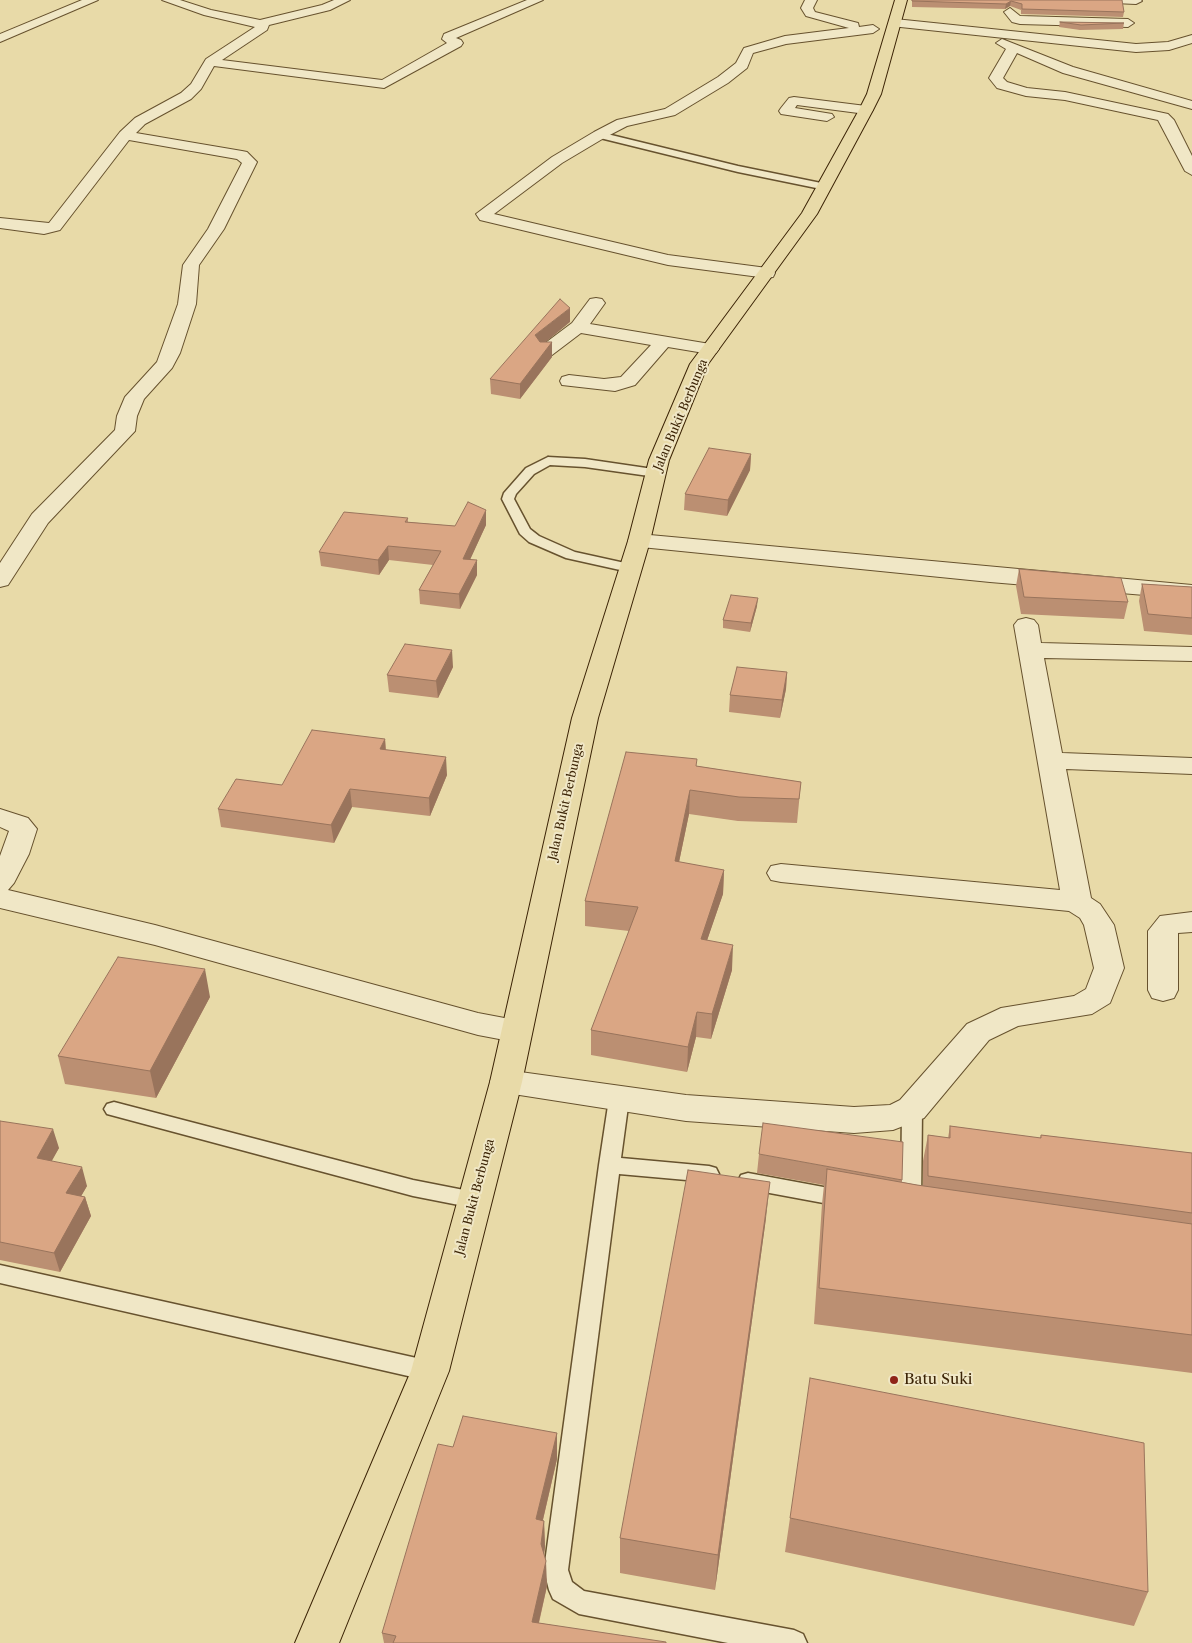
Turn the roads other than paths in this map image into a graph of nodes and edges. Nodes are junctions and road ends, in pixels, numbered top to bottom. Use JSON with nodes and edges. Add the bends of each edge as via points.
{"nodes":[{"id":1,"x":92,"y":0,"type":"edge"},
{"id":2,"x":168,"y":0,"type":"edge"},
{"id":3,"x":344,"y":0,"type":"edge"},
{"id":4,"x":537,"y":0,"type":"edge"},
{"id":5,"x":811,"y":0,"type":"edge"},
{"id":6,"x":1114,"y":0,"type":"edge"},
{"id":7,"x":1136,"y":1,"type":"dead end"},
{"id":8,"x":211,"y":3,"type":"dead end"},
{"id":9,"x":1014,"y":5,"type":"edge"},
{"id":10,"x":196,"y":9,"type":"junction"},
{"id":11,"x":996,"y":13,"type":"edge"},
{"id":12,"x":896,"y":18,"type":"edge"},
{"id":13,"x":260,"y":24,"type":"junction"},
{"id":14,"x":976,"y":32,"type":"junction"},
{"id":15,"x":0,"y":38,"type":"edge"},
{"id":16,"x":1192,"y":39,"type":"edge"},
{"id":17,"x":1014,"y":47,"type":"junction"},
{"id":18,"x":1159,"y":47,"type":"junction"},
{"id":19,"x":210,"y":62,"type":"junction"},
{"id":20,"x":868,"y":99,"type":"junction"},
{"id":21,"x":1192,"y":105,"type":"edge"},
{"id":22,"x":827,"y":117,"type":"dead end"},
{"id":23,"x":125,"y":135,"type":"junction"},
{"id":24,"x":598,"y":135,"type":"junction"},
{"id":25,"x":1192,"y":171,"type":"edge"},
{"id":26,"x":826,"y":187,"type":"junction"},
{"id":27,"x":0,"y":223,"type":"edge"},
{"id":28,"x":767,"y":273,"type":"junction"},
{"id":29,"x":596,"y":302,"type":"dead end"},
{"id":30,"x":578,"y":328,"type":"junction"},
{"id":31,"x":664,"y":342,"type":"junction"},
{"id":32,"x":710,"y":349,"type":"junction"},
{"id":33,"x":546,"y":351,"type":"edge"},
{"id":34,"x":569,"y":381,"type":"dead end"},
{"id":35,"x":656,"y":473,"type":"junction"},
{"id":36,"x":639,"y":541,"type":"junction"},
{"id":37,"x":629,"y":568,"type":"junction"},
{"id":38,"x":0,"y":580,"type":"edge"},
{"id":39,"x":1192,"y":592,"type":"edge"},
{"id":40,"x":1192,"y":654,"type":"edge"},
{"id":41,"x":1050,"y":760,"type":"junction"},
{"id":42,"x":1192,"y":766,"type":"edge"},
{"id":43,"x":0,"y":818,"type":"edge"},
{"id":44,"x":780,"y":873,"type":"dead end"},
{"id":45,"x":0,"y":883,"type":"edge"},
{"id":46,"x":0,"y":898,"type":"edge"},
{"id":47,"x":1077,"y":904,"type":"junction"},
{"id":48,"x":1192,"y":922,"type":"edge"},
{"id":49,"x":1163,"y":990,"type":"dead end"},
{"id":50,"x":515,"y":1031,"type":"junction"},
{"id":51,"x":506,"y":1082,"type":"junction"},
{"id":52,"x":619,"y":1099,"type":"junction"},
{"id":53,"x":114,"y":1109,"type":"dead end"},
{"id":54,"x":912,"y":1109,"type":"junction"},
{"id":55,"x":609,"y":1164,"type":"junction"},
{"id":56,"x":474,"y":1200,"type":"junction"},
{"id":57,"x":863,"y":1202,"type":"edge"},
{"id":58,"x":911,"y":1210,"type":"edge"},
{"id":59,"x":0,"y":1274,"type":"edge"},
{"id":60,"x":430,"y":1371,"type":"junction"},
{"id":61,"x":317,"y":1643,"type":"edge"},
{"id":62,"x":794,"y":1643,"type":"edge"}],
"edges":[{"from":1,"to":15,"type":"street"},
{"from":2,"to":10,"type":"street"},
{"from":3,"to":13,"type":"street","via":[[326,8]]},
{"from":4,"to":19,"type":"street","via":[[448,37],[456,43],[384,84]]},
{"from":5,"to":12,"type":"street","via":[[808,12],[814,16]]},
{"from":6,"to":7,"type":"street"},
{"from":8,"to":10,"type":"street"},
{"from":9,"to":11,"type":"street"},
{"from":9,"to":18,"type":"street","via":[[1016,19],[1020,20],[1124,19],[1137,33]]},
{"from":10,"to":13,"type":"street"},
{"from":12,"to":14,"type":"street"},
{"from":12,"to":20,"type":"main road","name":"Jalan Bukit Berbunga"},
{"from":12,"to":24,"type":"street","via":[[756,48],[748,52],[742,65],[723,80],[670,112],[622,124]]},
{"from":13,"to":19,"type":"street","via":[[263,27]]},
{"from":14,"to":17,"type":"street"},
{"from":14,"to":18,"type":"street","via":[[1104,46]]},
{"from":16,"to":18,"type":"street"},
{"from":17,"to":21,"type":"street","via":[[1068,70]]},
{"from":17,"to":25,"type":"street","via":[[996,78],[1002,85],[1162,117],[1167,120]]},
{"from":19,"to":23,"type":"street","via":[[186,96],[140,121]]},
{"from":20,"to":22,"type":"street","via":[[794,101],[786,111]]},
{"from":20,"to":26,"type":"main road","name":"Jalan Bukit Berbunga"},
{"from":23,"to":27,"type":"street","via":[[54,227],[44,229]]},
{"from":23,"to":38,"type":"street","via":[[242,155],[250,162],[216,229],[191,265],[187,304],[171,353],[135,397],[125,431],[40,518]]},
{"from":24,"to":26,"type":"lane"},
{"from":24,"to":28,"type":"street","via":[[557,160],[484,216],[668,260]]},
{"from":26,"to":28,"type":"main road","name":"Jalan Bukit Berbunga"},
{"from":28,"to":32,"type":"main road","name":"Jalan Bukit Berbunga"},
{"from":29,"to":30,"type":"street"},
{"from":30,"to":31,"type":"street"},
{"from":30,"to":33,"type":"street"},
{"from":31,"to":32,"type":"street"},
{"from":31,"to":34,"type":"street","via":[[628,381],[604,385]]},
{"from":32,"to":35,"type":"main road","name":"Jalan Bukit Berbunga","via":[[699,364]]},
{"from":35,"to":36,"type":"main road","name":"Jalan Bukit Berbunga"},
{"from":35,"to":37,"type":"lane","via":[[548,461],[530,471],[508,498],[525,531],[534,539],[571,555]]},
{"from":36,"to":37,"type":"main road","name":"Jalan Bukit Berbunga"},
{"from":36,"to":39,"type":"street"},
{"from":37,"to":50,"type":"main road","name":"Jalan Bukit Berbunga","via":[[585,718]]},
{"from":40,"to":41,"type":"street","via":[[1028,637]]},
{"from":41,"to":42,"type":"street"},
{"from":41,"to":47,"type":"street"},
{"from":43,"to":45,"type":"street","via":[[23,829],[16,854]]},
{"from":44,"to":47,"type":"street","via":[[1054,899]]},
{"from":46,"to":50,"type":"street","via":[[155,935],[478,1024]]},
{"from":47,"to":54,"type":"street","via":[[1090,911],[1099,925],[1105,946],[1109,968],[1099,995],[1082,1006],[1012,1016],[978,1032]]},
{"from":48,"to":49,"type":"street","via":[[1170,923],[1163,931]]},
{"from":50,"to":51,"type":"main road","name":"Jalan Bukit Berbunga"},
{"from":51,"to":52,"type":"street"},
{"from":51,"to":56,"type":"main road","name":"Jalan Bukit Berbunga"},
{"from":52,"to":54,"type":"street","via":[[686,1108],[854,1120],[893,1117]]},
{"from":52,"to":55,"type":"lane"},
{"from":53,"to":56,"type":"lane","via":[[413,1188]]},
{"from":54,"to":58,"type":"lane"},
{"from":55,"to":57,"type":"lane","via":[[711,1174]]},
{"from":55,"to":62,"type":"lane","via":[[556,1570],[562,1590],[579,1602]]},
{"from":56,"to":60,"type":"main road","name":"Jalan Bukit Berbunga"},
{"from":59,"to":60,"type":"lane"},
{"from":60,"to":61,"type":"main road","name":"Jalan Bukit Berbunga"}]}
